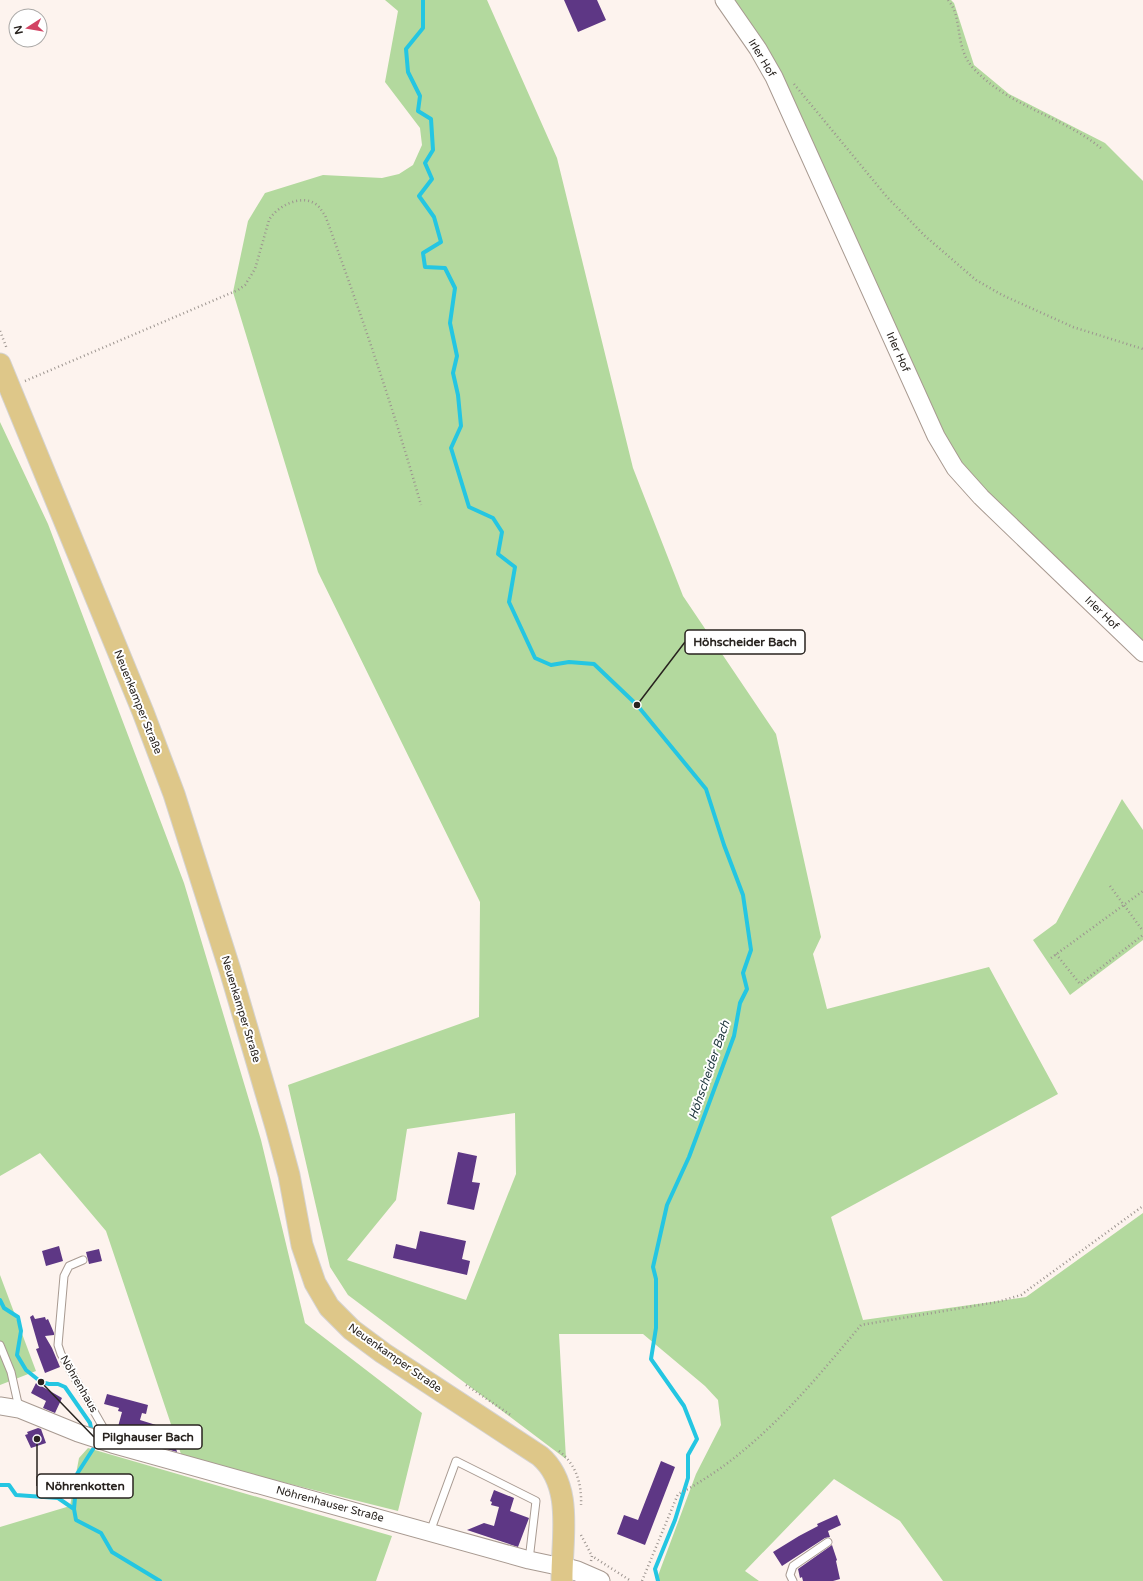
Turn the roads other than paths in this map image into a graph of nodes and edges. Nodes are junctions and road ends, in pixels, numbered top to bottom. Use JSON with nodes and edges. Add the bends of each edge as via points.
{"nodes":[{"id":1,"x":724,"y":0,"type":"edge"},
{"id":2,"x":5,"y":359,"type":"edge"},
{"id":3,"x":1143,"y":653,"type":"edge"},
{"id":4,"x":83,"y":1260,"type":"dead end"},
{"id":5,"x":0,"y":1345,"type":"edge"},
{"id":6,"x":0,"y":1406,"type":"edge"},
{"id":7,"x":19,"y":1409,"type":"junction"},
{"id":8,"x":105,"y":1442,"type":"junction"},
{"id":9,"x":430,"y":1532,"type":"junction"},
{"id":10,"x":828,"y":1542,"type":"dead end"},
{"id":11,"x":529,"y":1560,"type":"junction"},
{"id":12,"x":562,"y":1574,"type":"edge"},
{"id":13,"x":600,"y":1581,"type":"edge"},
{"id":14,"x":793,"y":1581,"type":"edge"}],
"edges":[{"from":1,"to":3,"type":"street","name":"Irler Hof","via":[[774,77],[936,436],[956,468],[982,498]]},
{"from":2,"to":12,"type":"main road","name":"Neuenkamper Straße","via":[[10,387],[174,794],[276,1127],[289,1175],[302,1245],[315,1283],[329,1307],[352,1330],[547,1463],[558,1481],[563,1506]]},
{"from":4,"to":8,"type":"lane","name":"Nöhrenhaus","via":[[69,1266],[64,1276],[58,1345]]},
{"from":5,"to":7,"type":"lane","via":[[11,1372]]},
{"from":6,"to":7,"type":"street"},
{"from":7,"to":8,"type":"street","name":"Nöhrenhauser Straße"},
{"from":8,"to":9,"type":"street","name":"Nöhrenhauser Straße"},
{"from":9,"to":11,"type":"street","name":"Nöhrenhauser Straße"},
{"from":9,"to":11,"type":"lane","via":[[456,1461],[536,1501]]},
{"from":10,"to":14,"type":"lane","via":[[794,1566],[790,1575]]},
{"from":11,"to":12,"type":"street","name":"Nöhrenhauser Straße"},
{"from":12,"to":13,"type":"main road","via":[[577,1571]]}]}
